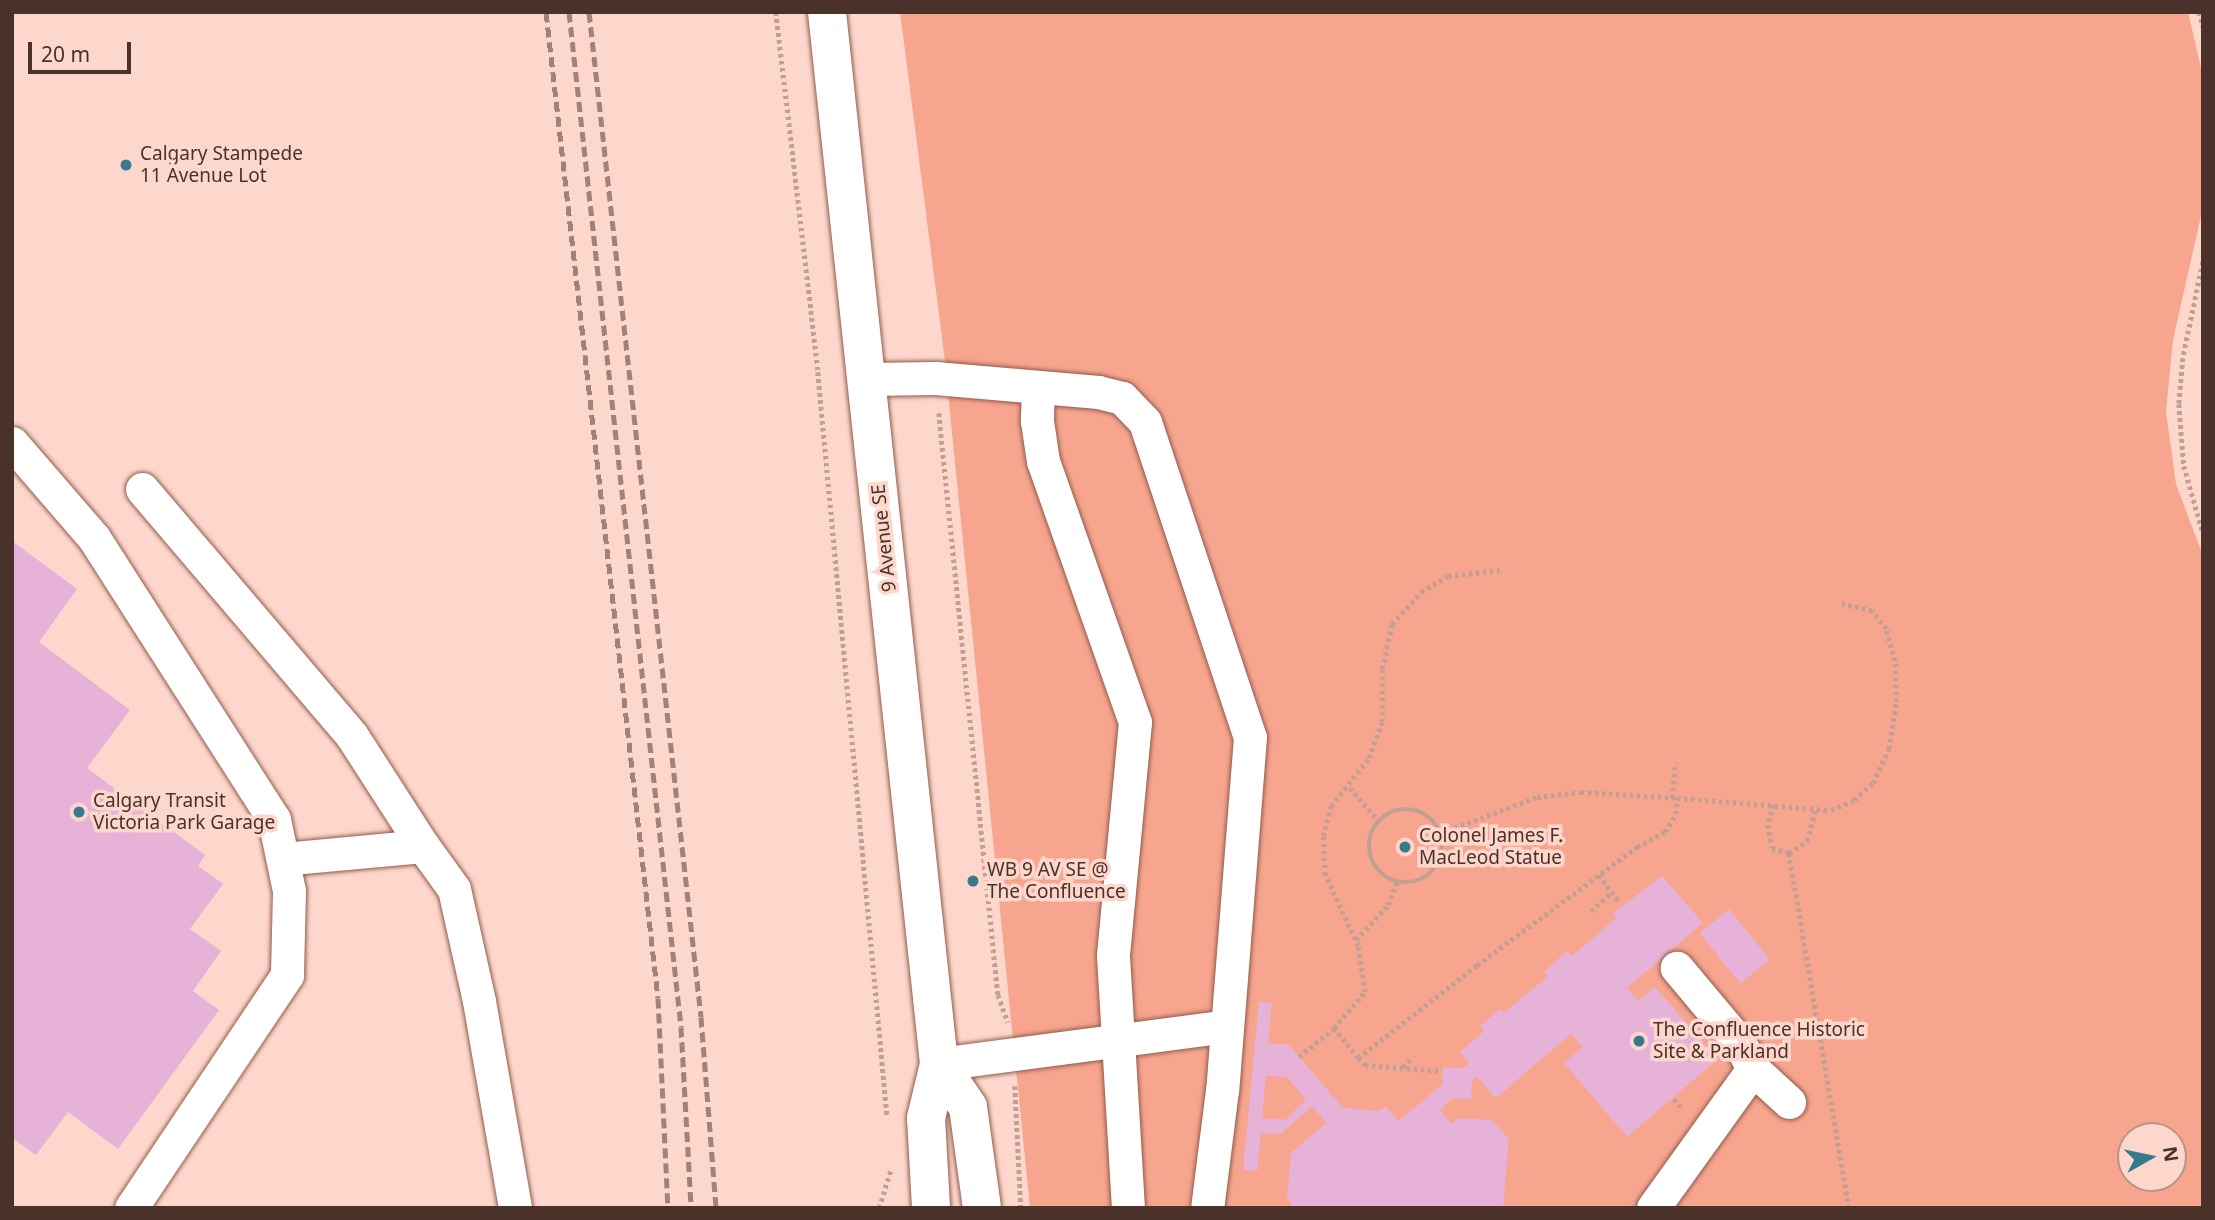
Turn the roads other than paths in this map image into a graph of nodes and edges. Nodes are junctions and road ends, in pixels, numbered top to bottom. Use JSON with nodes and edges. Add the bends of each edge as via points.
{"nodes":[{"id":1,"x":827,"y":12,"type":"edge"},
{"id":2,"x":868,"y":379,"type":"junction"},
{"id":3,"x":1038,"y":388,"type":"junction"},
{"id":4,"x":12,"y":443,"type":"edge"},
{"id":5,"x":142,"y":489,"type":"dead end"},
{"id":6,"x":423,"y":846,"type":"junction"},
{"id":7,"x":284,"y":859,"type":"junction"},
{"id":8,"x":1677,"y":968,"type":"dead end"},
{"id":9,"x":1227,"y":1026,"type":"junction"},
{"id":10,"x":1117,"y":1041,"type":"junction"},
{"id":11,"x":939,"y":1064,"type":"junction"},
{"id":12,"x":1753,"y":1069,"type":"junction"},
{"id":13,"x":1789,"y":1102,"type":"dead end"},
{"id":14,"x":131,"y":1208,"type":"edge"},
{"id":15,"x":515,"y":1208,"type":"edge"},
{"id":16,"x":931,"y":1208,"type":"edge"},
{"id":17,"x":982,"y":1208,"type":"edge"},
{"id":18,"x":1128,"y":1208,"type":"edge"},
{"id":19,"x":1208,"y":1208,"type":"edge"},
{"id":20,"x":1653,"y":1208,"type":"edge"}],
"edges":[{"from":1,"to":2,"type":"main road","name":"9 Avenue SE"},
{"from":2,"to":3,"type":"lane","via":[[935,377]]},
{"from":2,"to":11,"type":"main road","name":"9 Avenue SE"},
{"from":3,"to":9,"type":"lane","via":[[1122,398],[1145,422],[1246,719],[1251,755]]},
{"from":3,"to":10,"type":"lane","via":[[1043,461],[1135,722],[1113,956]]},
{"from":4,"to":7,"type":"lane","via":[[94,538],[274,819]]},
{"from":5,"to":6,"type":"lane","via":[[352,736]]},
{"from":6,"to":7,"type":"lane"},
{"from":6,"to":15,"type":"lane","via":[[454,889],[479,1001]]},
{"from":7,"to":14,"type":"lane","via":[[289,891],[287,975]]},
{"from":8,"to":12,"type":"lane","via":[[1739,1042]]},
{"from":9,"to":10,"type":"lane"},
{"from":9,"to":19,"type":"lane"},
{"from":10,"to":11,"type":"lane"},
{"from":10,"to":18,"type":"lane"},
{"from":11,"to":16,"type":"main road","name":"9 Avenue SE","via":[[926,1118]]},
{"from":11,"to":17,"type":"main road","name":"9 Avenue SE","via":[[968,1107]]},
{"from":12,"to":13,"type":"lane"},
{"from":12,"to":20,"type":"lane"}]}
